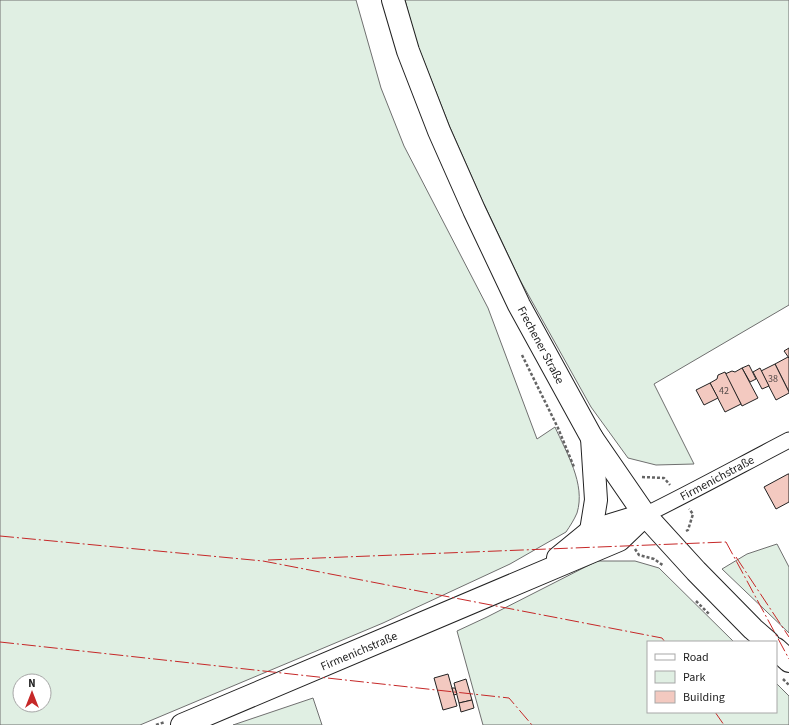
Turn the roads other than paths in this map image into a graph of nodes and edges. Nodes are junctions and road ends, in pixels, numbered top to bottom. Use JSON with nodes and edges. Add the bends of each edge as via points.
{"nodes":[{"id":1,"x":393,"y":0,"type":"edge"},
{"id":2,"x":592,"y":438,"type":"junction"},
{"id":3,"x":789,"y":440,"type":"edge"},
{"id":4,"x":645,"y":515,"type":"junction"},
{"id":5,"x":591,"y":531,"type":"junction"},
{"id":6,"x":536,"y":576,"type":"junction"},
{"id":7,"x":767,"y":641,"type":"edge"},
{"id":8,"x":777,"y":650,"type":"edge"},
{"id":9,"x":789,"y":661,"type":"edge"},
{"id":10,"x":182,"y":725,"type":"edge"}],
"edges":[{"from":1,"to":2,"type":"main road","name":"Frechener Straße","via":[[408,51],[439,131],[474,210],[519,305]]},
{"from":2,"to":4,"type":"main road","name":"Frechener Straße"},
{"from":2,"to":5,"type":"main road","via":[[596,500]]},
{"from":3,"to":4,"type":"street","name":"Firmenichstraße"},
{"from":4,"to":5,"type":"main road","name":"Firmenichstraße"},
{"from":4,"to":6,"type":"main road","name":"Firmenichstraße","via":[[619,540]]},
{"from":4,"to":7,"type":"main road","name":"Frechener Straße","via":[[696,571]]},
{"from":5,"to":6,"type":"main road","name":"Firmenichstraße"},
{"from":6,"to":10,"type":"main road","name":"Firmenichstraße"},
{"from":8,"to":9,"type":"main road"}]}
